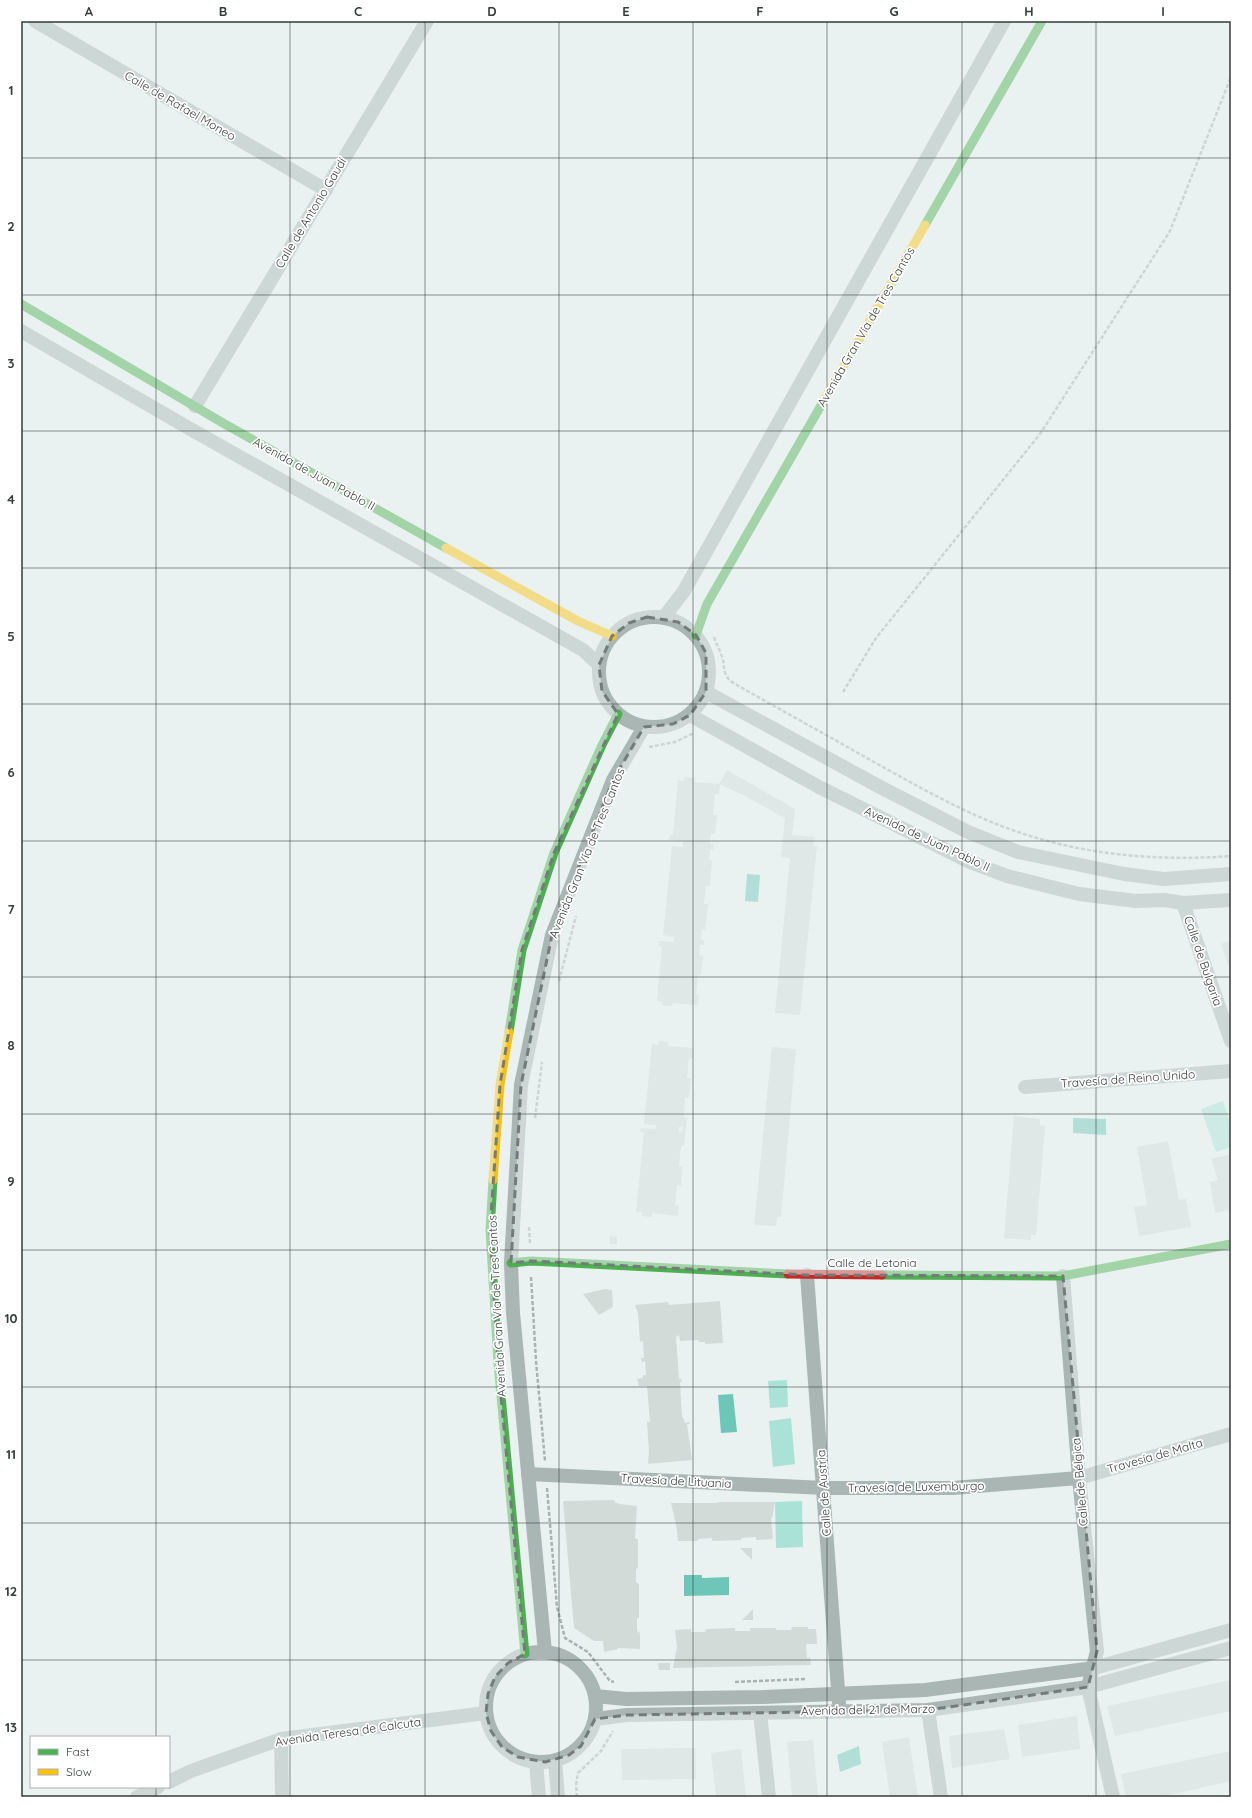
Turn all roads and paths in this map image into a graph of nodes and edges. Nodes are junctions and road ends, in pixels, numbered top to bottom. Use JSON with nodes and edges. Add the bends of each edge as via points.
{"nodes":[{"id":1,"x":35,"y":21,"type":"edge"},
{"id":2,"x":427,"y":21,"type":"edge"},
{"id":3,"x":1004,"y":21,"type":"edge"},
{"id":4,"x":1042,"y":21,"type":"edge"},
{"id":5,"x":1231,"y":77,"type":"edge"},
{"id":6,"x":326,"y":190,"type":"junction"},
{"id":7,"x":21,"y":304,"type":"edge"},
{"id":8,"x":21,"y":331,"type":"edge"},
{"id":9,"x":195,"y":406,"type":"junction"},
{"id":10,"x":664,"y":618,"type":"junction"},
{"id":11,"x":612,"y":636,"type":"junction"},
{"id":12,"x":696,"y":636,"type":"junction"},
{"id":13,"x":599,"y":665,"type":"junction"},
{"id":14,"x":706,"y":692,"type":"junction"},
{"id":15,"x":843,"y":692,"type":"dead end"},
{"id":16,"x":741,"y":712,"type":"junction"},
{"id":17,"x":618,"y":714,"type":"junction"},
{"id":18,"x":690,"y":715,"type":"junction"},
{"id":19,"x":644,"y":727,"type":"junction"},
{"id":20,"x":698,"y":732,"type":"dead end"},
{"id":21,"x":646,"y":749,"type":"dead end"},
{"id":22,"x":1231,"y":856,"type":"edge"},
{"id":23,"x":1231,"y":874,"type":"edge"},
{"id":24,"x":1231,"y":900,"type":"edge"},
{"id":25,"x":1183,"y":903,"type":"junction"},
{"id":26,"x":577,"y":914,"type":"dead end"},
{"id":27,"x":557,"y":987,"type":"dead end"},
{"id":28,"x":1231,"y":1041,"type":"edge"},
{"id":29,"x":542,"y":1062,"type":"dead end"},
{"id":30,"x":1231,"y":1071,"type":"edge"},
{"id":31,"x":1024,"y":1087,"type":"dead end"},
{"id":32,"x":534,"y":1124,"type":"dead end"},
{"id":33,"x":529,"y":1224,"type":"dead end"},
{"id":34,"x":1231,"y":1244,"type":"edge"},
{"id":35,"x":531,"y":1261,"type":"junction"},
{"id":36,"x":511,"y":1263,"type":"junction"},
{"id":37,"x":808,"y":1275,"type":"junction"},
{"id":38,"x":1063,"y":1276,"type":"junction"},
{"id":39,"x":1231,"y":1434,"type":"edge"},
{"id":40,"x":528,"y":1474,"type":"junction"},
{"id":41,"x":546,"y":1474,"type":"junction"},
{"id":42,"x":1079,"y":1478,"type":"junction"},
{"id":43,"x":824,"y":1488,"type":"junction"},
{"id":44,"x":1231,"y":1630,"type":"edge"},
{"id":45,"x":1231,"y":1648,"type":"edge"},
{"id":46,"x":545,"y":1652,"type":"junction"},
{"id":47,"x":525,"y":1654,"type":"junction"},
{"id":48,"x":1094,"y":1668,"type":"junction"},
{"id":49,"x":809,"y":1679,"type":"dead end"},
{"id":50,"x":734,"y":1682,"type":"dead end"},
{"id":51,"x":1088,"y":1687,"type":"junction"},
{"id":52,"x":839,"y":1694,"type":"junction"},
{"id":53,"x":595,"y":1696,"type":"junction"},
{"id":54,"x":626,"y":1699,"type":"junction"},
{"id":55,"x":928,"y":1710,"type":"junction"},
{"id":56,"x":839,"y":1711,"type":"junction"},
{"id":57,"x":486,"y":1713,"type":"junction"},
{"id":58,"x":760,"y":1713,"type":"junction"},
{"id":59,"x":627,"y":1715,"type":"junction"},
{"id":60,"x":595,"y":1719,"type":"junction"},
{"id":61,"x":281,"y":1739,"type":"junction"},
{"id":62,"x":555,"y":1761,"type":"junction"},
{"id":63,"x":536,"y":1762,"type":"junction"},
{"id":64,"x":170,"y":1782,"type":"edge"},
{"id":65,"x":156,"y":1788,"type":"edge"},
{"id":66,"x":137,"y":1797,"type":"edge"},
{"id":67,"x":282,"y":1797,"type":"edge"},
{"id":68,"x":539,"y":1797,"type":"edge"},
{"id":69,"x":558,"y":1797,"type":"edge"},
{"id":70,"x":577,"y":1797,"type":"edge"},
{"id":71,"x":769,"y":1797,"type":"edge"},
{"id":72,"x":941,"y":1797,"type":"edge"},
{"id":73,"x":1113,"y":1797,"type":"edge"}],
"edges":[{"from":1,"to":6,"type":"street","name":"Calle de Rafael Moneo"},
{"from":2,"to":6,"type":"street","name":"Calle de Antonio Gaudí"},
{"from":3,"to":10,"type":"street","via":[[684,591]]},
{"from":4,"to":12,"type":"street","name":"Avenida Gran Vía de Tres Cantos","via":[[711,597]]},
{"from":5,"to":15,"type":"path","via":[[1170,231],[1040,434],[876,638]]},
{"from":6,"to":9,"type":"street","name":"Calle de Antonio Gaudí"},
{"from":7,"to":9,"type":"street","name":"Avenida de Juan Pablo II"},
{"from":8,"to":13,"type":"street","name":"Avenida de Juan Pablo II","via":[[583,650]]},
{"from":9,"to":11,"type":"street","name":"Avenida de Juan Pablo II","via":[[571,617]]},
{"from":10,"to":11,"type":"street","via":[[647,617],[628,623]]},
{"from":10,"to":12,"type":"street","via":[[678,622]]},
{"from":11,"to":13,"type":"street","via":[[604,648]]},
{"from":12,"to":14,"type":"street","via":[[706,653]]},
{"from":13,"to":17,"type":"street","via":[[602,691]]},
{"from":14,"to":16,"type":"street","name":"Avenida de Juan Pablo II"},
{"from":14,"to":18,"type":"street"},
{"from":16,"to":22,"type":"path","via":[[751,693],[959,808],[1000,826],[1043,839],[1123,855],[1197,859]]},
{"from":16,"to":23,"type":"street","name":"Avenida de Juan Pablo II","via":[[968,832],[1018,852],[1124,874],[1164,879]]},
{"from":17,"to":19,"type":"street","via":[[630,723]]},
{"from":17,"to":47,"type":"street","name":"Avenida Gran Vía de Tres Cantos","via":[[554,853],[522,950],[500,1085],[490,1230],[498,1363]]},
{"from":18,"to":19,"type":"street","via":[[673,724]]},
{"from":18,"to":25,"type":"street","name":"Avenida de Juan Pablo II","via":[[819,787],[970,862],[1008,876],[1078,894],[1136,901],[1164,900]]},
{"from":19,"to":36,"type":"street","name":"Avenida Gran Vía de Tres Cantos","via":[[614,780],[552,935],[520,1086]]},
{"from":20,"to":21,"type":"path","via":[[675,742]]},
{"from":24,"to":25,"type":"street","name":"Avenida de Juan Pablo II"},
{"from":25,"to":28,"type":"street","name":"Calle de Bulgaria"},
{"from":26,"to":27,"type":"path"},
{"from":29,"to":32,"type":"path"},
{"from":30,"to":31,"type":"street","name":"Travesía de Reino Unido"},
{"from":33,"to":35,"type":"path"},
{"from":34,"to":38,"type":"street","name":"Calle de Letonia"},
{"from":35,"to":36,"type":"street","name":"Calle de Letonia"},
{"from":35,"to":37,"type":"street","name":"Calle de Letonia"},
{"from":35,"to":41,"type":"path","via":[[536,1361]]},
{"from":36,"to":40,"type":"street","name":"Avenida Gran Vía de Tres Cantos","via":[[513,1313]]},
{"from":37,"to":38,"type":"street","name":"Calle de Letonia"},
{"from":37,"to":43,"type":"street","name":"Calle de Austria"},
{"from":38,"to":42,"type":"street","name":"Calle de Bélgica"},
{"from":39,"to":42,"type":"street","name":"Travesía de Malta"},
{"from":40,"to":41,"type":"street","name":"Travesía de Lituania"},
{"from":40,"to":46,"type":"street","name":"Avenida Gran Vía de Tres Cantos"},
{"from":41,"to":43,"type":"street","name":"Travesía de Lituania"},
{"from":41,"to":54,"type":"path","via":[[557,1607],[564,1638],[588,1652],[610,1681],[625,1687]]},
{"from":42,"to":43,"type":"street","name":"Travesía de Luxemburgo","via":[[953,1488]]},
{"from":42,"to":48,"type":"street","name":"Calle de Bélgica","via":[[1097,1651]]},
{"from":43,"to":52,"type":"street","name":"Calle de Austria"},
{"from":44,"to":48,"type":"street","name":"Avenida del 21 de Marzo"},
{"from":45,"to":51,"type":"street","name":"Avenida del 21 de Marzo"},
{"from":46,"to":47,"type":"street"},
{"from":46,"to":53,"type":"street","via":[[562,1656],[578,1666],[589,1679]]},
{"from":47,"to":57,"type":"street","via":[[508,1663],[495,1677],[488,1694]]},
{"from":48,"to":51,"type":"street","name":"Calle de Bélgica"},
{"from":48,"to":52,"type":"street","name":"Avenida del 21 de Marzo","via":[[925,1690]]},
{"from":49,"to":50,"type":"path"},
{"from":51,"to":55,"type":"street","name":"Avenida del 21 de Marzo"},
{"from":51,"to":73,"type":"street"},
{"from":52,"to":54,"type":"street","name":"Avenida del 21 de Marzo"},
{"from":52,"to":56,"type":"street","name":"Calle de Austria"},
{"from":53,"to":54,"type":"street","name":"Avenida del 21 de Marzo"},
{"from":53,"to":60,"type":"street"},
{"from":55,"to":56,"type":"street","name":"Avenida del 21 de Marzo"},
{"from":55,"to":72,"type":"street"},
{"from":56,"to":58,"type":"street","name":"Avenida del 21 de Marzo"},
{"from":57,"to":61,"type":"street","name":"Avenida Teresa de Calcuta"},
{"from":57,"to":63,"type":"street","via":[[492,1731],[502,1747],[518,1757]]},
{"from":58,"to":59,"type":"street","name":"Avenida del 21 de Marzo"},
{"from":58,"to":71,"type":"street"},
{"from":59,"to":60,"type":"street","name":"Avenida del 21 de Marzo"},
{"from":59,"to":70,"type":"path","via":[[628,1726],[613,1730],[601,1750],[578,1772]]},
{"from":60,"to":62,"type":"street","via":[[590,1733],[581,1746]]},
{"from":61,"to":64,"type":"street","name":"Avenida Teresa de Calcuta"},
{"from":61,"to":67,"type":"street"},
{"from":62,"to":63,"type":"street"},
{"from":62,"to":69,"type":"street"},
{"from":63,"to":68,"type":"street"},
{"from":65,"to":66,"type":"street"}]}
